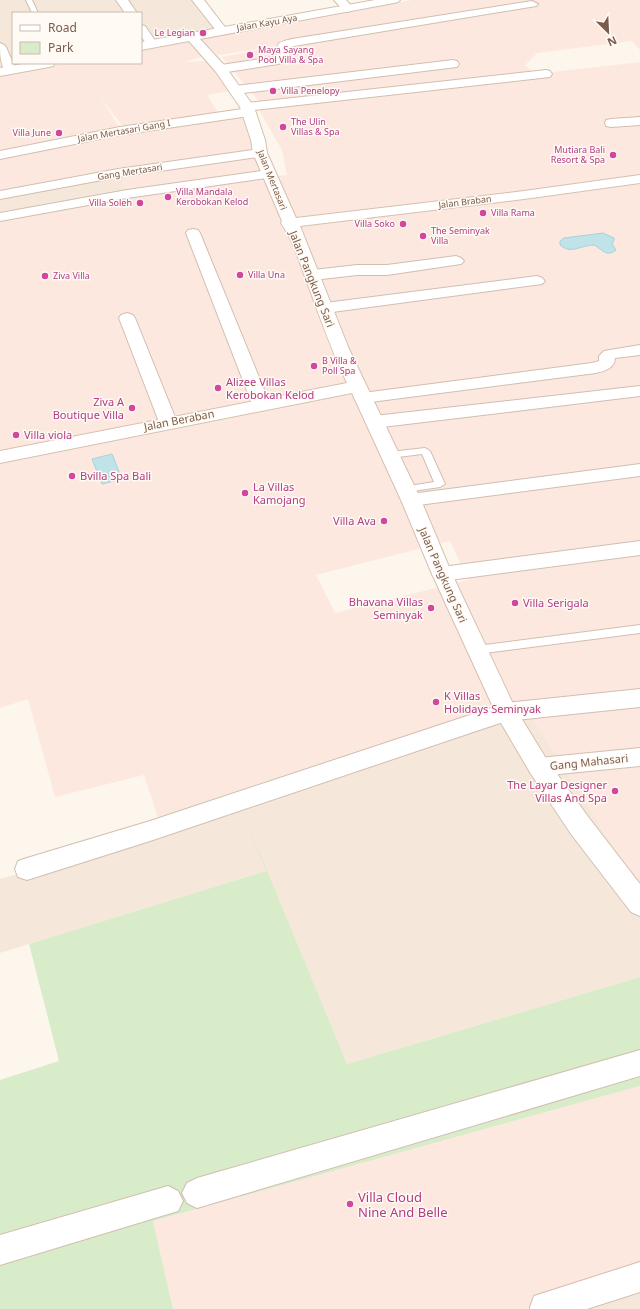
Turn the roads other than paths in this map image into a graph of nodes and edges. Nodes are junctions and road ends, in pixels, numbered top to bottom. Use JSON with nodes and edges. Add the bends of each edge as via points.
{"nodes":[{"id":1,"x":29,"y":0,"type":"edge"},
{"id":2,"x":122,"y":0,"type":"edge"},
{"id":3,"x":198,"y":0,"type":"edge"},
{"id":4,"x":394,"y":0,"type":"edge"},
{"id":5,"x":344,"y":4,"type":"edge"},
{"id":6,"x":532,"y":4,"type":"dead end"},
{"id":7,"x":35,"y":12,"type":"edge"},
{"id":8,"x":130,"y":12,"type":"edge"},
{"id":9,"x":142,"y":31,"type":"edge"},
{"id":10,"x":222,"y":31,"type":"junction"},
{"id":11,"x":192,"y":37,"type":"junction"},
{"id":12,"x":146,"y":45,"type":"edge"},
{"id":13,"x":0,"y":46,"type":"edge"},
{"id":14,"x":44,"y":64,"type":"edge"},
{"id":15,"x":453,"y":64,"type":"dead end"},
{"id":16,"x":221,"y":70,"type":"junction"},
{"id":17,"x":5,"y":71,"type":"edge"},
{"id":18,"x":546,"y":74,"type":"dead end"},
{"id":19,"x":235,"y":90,"type":"junction"},
{"id":20,"x":248,"y":109,"type":"junction"},
{"id":21,"x":640,"y":121,"type":"edge"},
{"id":22,"x":611,"y":124,"type":"dead end"},
{"id":23,"x":260,"y":153,"type":"junction"},
{"id":24,"x":0,"y":155,"type":"edge"},
{"id":25,"x":269,"y":174,"type":"junction"},
{"id":26,"x":640,"y":179,"type":"edge"},
{"id":27,"x":0,"y":195,"type":"edge"},
{"id":28,"x":0,"y":217,"type":"edge"},
{"id":29,"x":290,"y":223,"type":"junction"},
{"id":30,"x":193,"y":233,"type":"dead end"},
{"id":31,"x":456,"y":261,"type":"dead end"},
{"id":32,"x":313,"y":274,"type":"junction"},
{"id":33,"x":537,"y":281,"type":"dead end"},
{"id":34,"x":325,"y":308,"type":"junction"},
{"id":35,"x":127,"y":318,"type":"dead end"},
{"id":36,"x":640,"y":350,"type":"edge"},
{"id":37,"x":640,"y":391,"type":"edge"},
{"id":38,"x":360,"y":392,"type":"junction"},
{"id":39,"x":261,"y":404,"type":"junction"},
{"id":40,"x":168,"y":422,"type":"junction"},
{"id":41,"x":374,"y":422,"type":"junction"},
{"id":42,"x":390,"y":455,"type":"junction"},
{"id":43,"x":0,"y":457,"type":"edge"},
{"id":44,"x":640,"y":470,"type":"edge"},
{"id":45,"x":409,"y":494,"type":"junction"},
{"id":46,"x":640,"y":548,"type":"edge"},
{"id":47,"x":442,"y":574,"type":"junction"},
{"id":48,"x":640,"y":629,"type":"edge"},
{"id":49,"x":477,"y":650,"type":"junction"},
{"id":50,"x":640,"y":698,"type":"edge"},
{"id":51,"x":506,"y":712,"type":"junction"},
{"id":52,"x":640,"y":757,"type":"edge"},
{"id":53,"x":538,"y":767,"type":"junction"},
{"id":54,"x":27,"y":869,"type":"dead end"},
{"id":55,"x":640,"y":904,"type":"edge"},
{"id":56,"x":640,"y":1063,"type":"edge"},
{"id":57,"x":197,"y":1193,"type":"dead end"},
{"id":58,"x":168,"y":1201,"type":"dead end"},
{"id":59,"x":0,"y":1250,"type":"edge"},
{"id":60,"x":640,"y":1278,"type":"edge"},
{"id":61,"x":545,"y":1307,"type":"dead end"}],
"edges":[{"from":1,"to":7,"type":"lane"},
{"from":2,"to":8,"type":"street"},
{"from":3,"to":10,"type":"street"},
{"from":4,"to":5,"type":"street","name":"Jalan Kayu Aya"},
{"from":5,"to":10,"type":"street","name":"Jalan Kayu Aya"},
{"from":6,"to":16,"type":"street","via":[[292,43],[282,46],[283,56],[278,60]]},
{"from":9,"to":12,"type":"street"},
{"from":10,"to":11,"type":"street","name":"Jalan Kayu Aya"},
{"from":11,"to":12,"type":"street","name":"Jalan Kayu Aya"},
{"from":11,"to":16,"type":"street","name":"Jalan Mertasari"},
{"from":13,"to":17,"type":"street"},
{"from":14,"to":17,"type":"street"},
{"from":15,"to":19,"type":"street"},
{"from":16,"to":19,"type":"street","name":"Jalan Mertasari"},
{"from":18,"to":20,"type":"street","name":"Jalan Mertasari Gang I"},
{"from":19,"to":20,"type":"street","name":"Jalan Mertasari"},
{"from":20,"to":23,"type":"street","name":"Jalan Mertasari"},
{"from":20,"to":24,"type":"street","name":"Jalan Mertasari Gang I"},
{"from":21,"to":22,"type":"street"},
{"from":23,"to":25,"type":"street","name":"Jalan Mertasari"},
{"from":23,"to":27,"type":"street","name":"Gang Mertasari","via":[[118,173]]},
{"from":25,"to":28,"type":"street","via":[[127,194]]},
{"from":25,"to":29,"type":"street","name":"Jalan Mertasari"},
{"from":26,"to":29,"type":"street","name":"Jalan Braban"},
{"from":29,"to":32,"type":"street","name":"Jalan Pangkung Sari"},
{"from":30,"to":39,"type":"street"},
{"from":31,"to":32,"type":"street","via":[[387,270]]},
{"from":32,"to":34,"type":"street","name":"Jalan Pangkung Sari"},
{"from":33,"to":34,"type":"street"},
{"from":34,"to":38,"type":"street","name":"Jalan Pangkung Sari"},
{"from":35,"to":40,"type":"street"},
{"from":36,"to":38,"type":"street","via":[[610,354],[607,356],[607,363],[596,368]]},
{"from":37,"to":41,"type":"street"},
{"from":38,"to":39,"type":"street","name":"Jalan Beraban"},
{"from":38,"to":41,"type":"street","name":"Jalan Pangkung Sari"},
{"from":39,"to":40,"type":"street","name":"Jalan Beraban"},
{"from":40,"to":43,"type":"street","name":"Jalan Beraban"},
{"from":41,"to":42,"type":"street","name":"Jalan Pangkung Sari"},
{"from":42,"to":45,"type":"street","name":"Jalan Pangkung Sari"},
{"from":42,"to":45,"type":"lane","via":[[425,450],[440,484]]},
{"from":44,"to":45,"type":"street"},
{"from":45,"to":47,"type":"street","name":"Jalan Pangkung Sari"},
{"from":46,"to":47,"type":"street"},
{"from":47,"to":49,"type":"street","name":"Jalan Pangkung Sari"},
{"from":48,"to":49,"type":"lane"},
{"from":49,"to":51,"type":"street","name":"Jalan Pangkung Sari"},
{"from":50,"to":51,"type":"street"},
{"from":51,"to":53,"type":"street","name":"Jalan Pangkung Sari"},
{"from":51,"to":54,"type":"street","via":[[150,831]]},
{"from":52,"to":53,"type":"street","name":"Gang Mahasari"},
{"from":53,"to":55,"type":"street","name":"Jalan Pangkung Sari"},
{"from":56,"to":57,"type":"street"},
{"from":58,"to":59,"type":"street"},
{"from":60,"to":61,"type":"street"}]}
